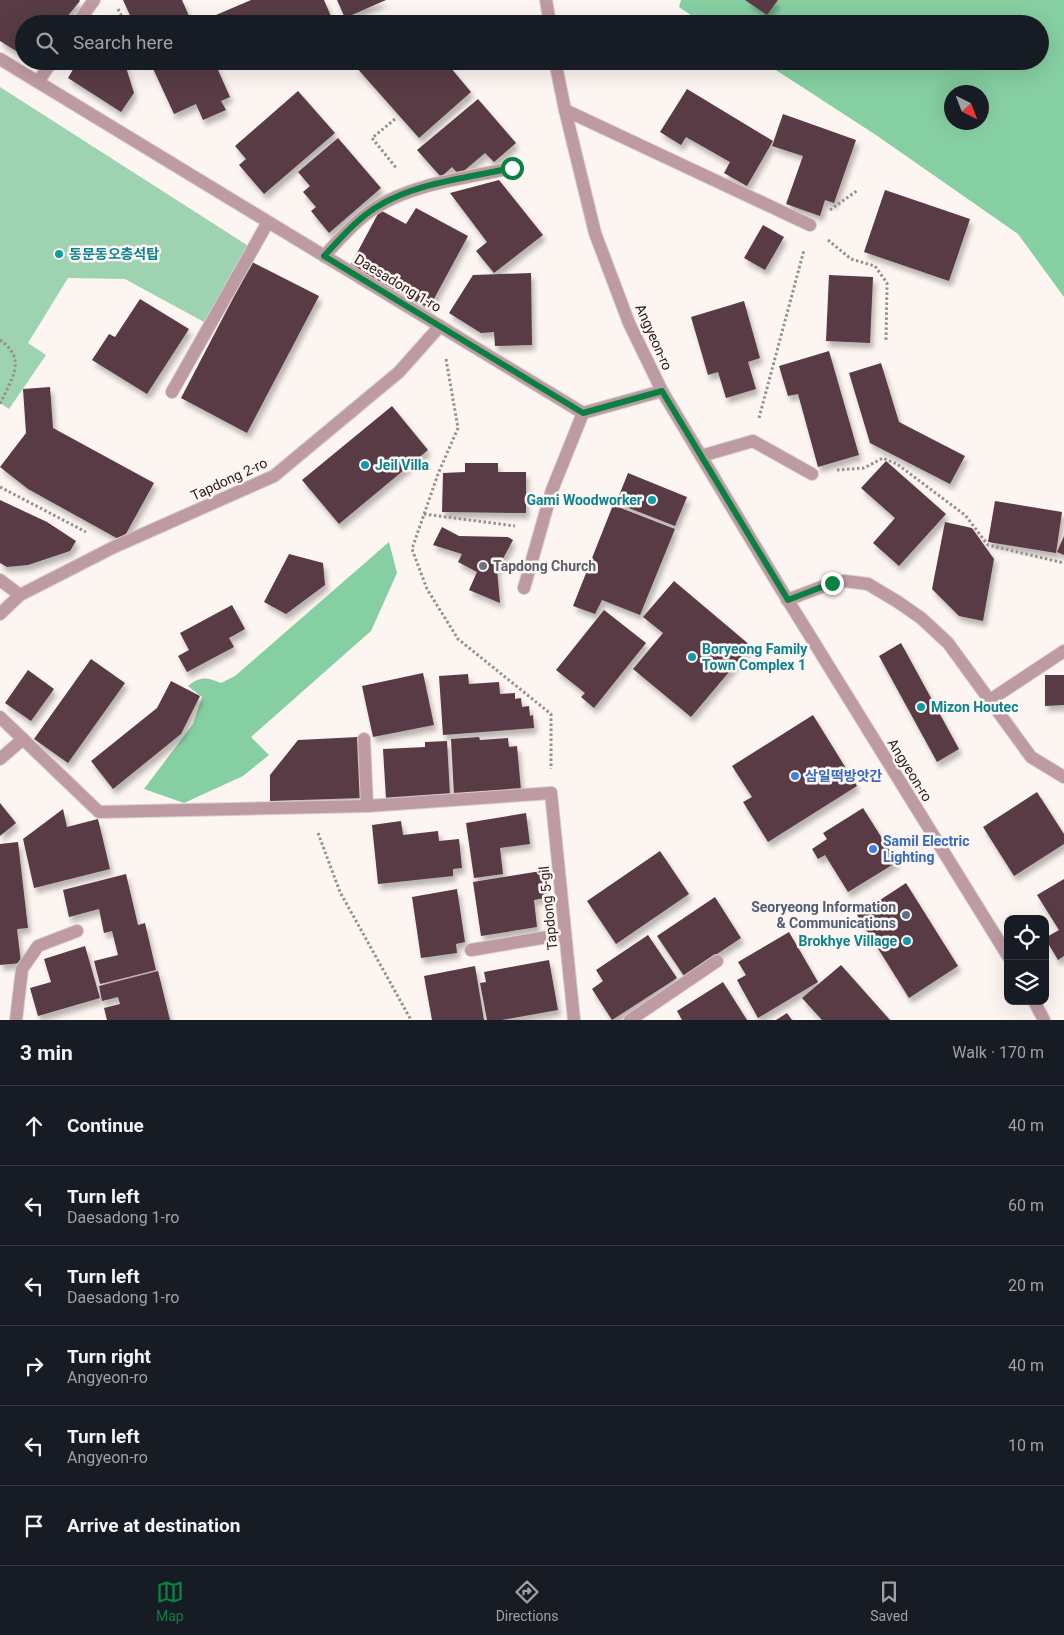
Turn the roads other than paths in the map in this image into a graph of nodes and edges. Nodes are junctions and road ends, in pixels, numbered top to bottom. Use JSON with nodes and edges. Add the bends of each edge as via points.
{"nodes":[{"id":1,"x":94,"y":0,"type":"edge"},
{"id":2,"x":546,"y":0,"type":"edge"},
{"id":3,"x":83,"y":15,"type":"edge"},
{"id":4,"x":548,"y":15,"type":"edge"},
{"id":5,"x":0,"y":59,"type":"edge"},
{"id":6,"x":15,"y":68,"type":"edge"},
{"id":7,"x":18,"y":70,"type":"edge"},
{"id":8,"x":46,"y":70,"type":"edge"},
{"id":9,"x":557,"y":70,"type":"edge"},
{"id":10,"x":38,"y":82,"type":"junction"},
{"id":11,"x":565,"y":110,"type":"junction"},
{"id":12,"x":512,"y":168,"type":"dead end"},
{"id":13,"x":268,"y":222,"type":"junction"},
{"id":14,"x":810,"y":225,"type":"road end"},
{"id":15,"x":324,"y":256,"type":"junction"},
{"id":16,"x":440,"y":326,"type":"junction"},
{"id":17,"x":662,"y":391,"type":"junction"},
{"id":18,"x":172,"y":392,"type":"dead end"},
{"id":19,"x":583,"y":413,"type":"junction"},
{"id":20,"x":701,"y":456,"type":"junction"},
{"id":21,"x":812,"y":474,"type":"road end"},
{"id":22,"x":0,"y":580,"type":"edge"},
{"id":23,"x":524,"y":588,"type":"dead end"},
{"id":24,"x":20,"y":595,"type":"junction"},
{"id":25,"x":788,"y":600,"type":"junction"},
{"id":26,"x":0,"y":614,"type":"edge"},
{"id":27,"x":1064,"y":651,"type":"edge"},
{"id":28,"x":990,"y":700,"type":"junction"},
{"id":29,"x":0,"y":717,"type":"edge"},
{"id":30,"x":23,"y":739,"type":"junction"},
{"id":31,"x":364,"y":739,"type":"dead end"},
{"id":32,"x":0,"y":759,"type":"edge"},
{"id":33,"x":1064,"y":777,"type":"edge"},
{"id":34,"x":367,"y":806,"type":"junction"},
{"id":35,"x":77,"y":931,"type":"dead end"},
{"id":36,"x":565,"y":934,"type":"junction"},
{"id":37,"x":471,"y":950,"type":"dead end"},
{"id":38,"x":1004,"y":950,"type":"edge"},
{"id":39,"x":717,"y":961,"type":"dead end"},
{"id":40,"x":1036,"y":1005,"type":"edge"},
{"id":41,"x":16,"y":1020,"type":"edge"},
{"id":42,"x":574,"y":1020,"type":"edge"},
{"id":43,"x":630,"y":1020,"type":"edge"},
{"id":44,"x":1044,"y":1020,"type":"edge"}],
"edges":[{"from":1,"to":3,"type":"street"},
{"from":2,"to":4,"type":"street"},
{"from":5,"to":6,"type":"street","name":"Daesadong 1-ro"},
{"from":7,"to":10,"type":"street","name":"Daesadong 1-ro"},
{"from":8,"to":10,"type":"street"},
{"from":9,"to":11,"type":"street","name":"Angyeon-ro"},
{"from":10,"to":13,"type":"street","name":"Daesadong 1-ro"},
{"from":11,"to":14,"type":"street"},
{"from":11,"to":17,"type":"street","name":"Angyeon-ro","via":[[595,233],[629,323]]},
{"from":12,"to":15,"type":"street","via":[[414,191],[376,208],[347,230]]},
{"from":13,"to":15,"type":"street","name":"Daesadong 1-ro"},
{"from":13,"to":18,"type":"street"},
{"from":15,"to":16,"type":"street","name":"Daesadong 1-ro"},
{"from":16,"to":19,"type":"street","name":"Daesadong 1-ro"},
{"from":16,"to":24,"type":"street","name":"Tapdong 2-ro","via":[[399,372],[274,476],[114,547]]},
{"from":17,"to":19,"type":"street"},
{"from":17,"to":20,"type":"street","name":"Angyeon-ro"},
{"from":19,"to":23,"type":"street","via":[[552,490]]},
{"from":20,"to":21,"type":"street","via":[[753,441]]},
{"from":20,"to":25,"type":"street","name":"Angyeon-ro"},
{"from":22,"to":24,"type":"street"},
{"from":24,"to":26,"type":"street","name":"Tapdong 2-ro"},
{"from":25,"to":28,"type":"street","via":[[832,583],[851,581],[868,584],[939,633]]},
{"from":25,"to":38,"type":"street","name":"Angyeon-ro"},
{"from":27,"to":28,"type":"street"},
{"from":28,"to":33,"type":"street","via":[[1031,757]]},
{"from":29,"to":30,"type":"street"},
{"from":30,"to":32,"type":"street"},
{"from":30,"to":34,"type":"street","via":[[99,812]]},
{"from":31,"to":34,"type":"street"},
{"from":34,"to":36,"type":"street","name":"Tapdong 5-gil","via":[[551,793]]},
{"from":35,"to":41,"type":"street","via":[[38,946],[22,969]]},
{"from":36,"to":37,"type":"street"},
{"from":36,"to":42,"type":"street","name":"Tapdong 5-gil"},
{"from":39,"to":43,"type":"street"},
{"from":40,"to":44,"type":"street"}]}
